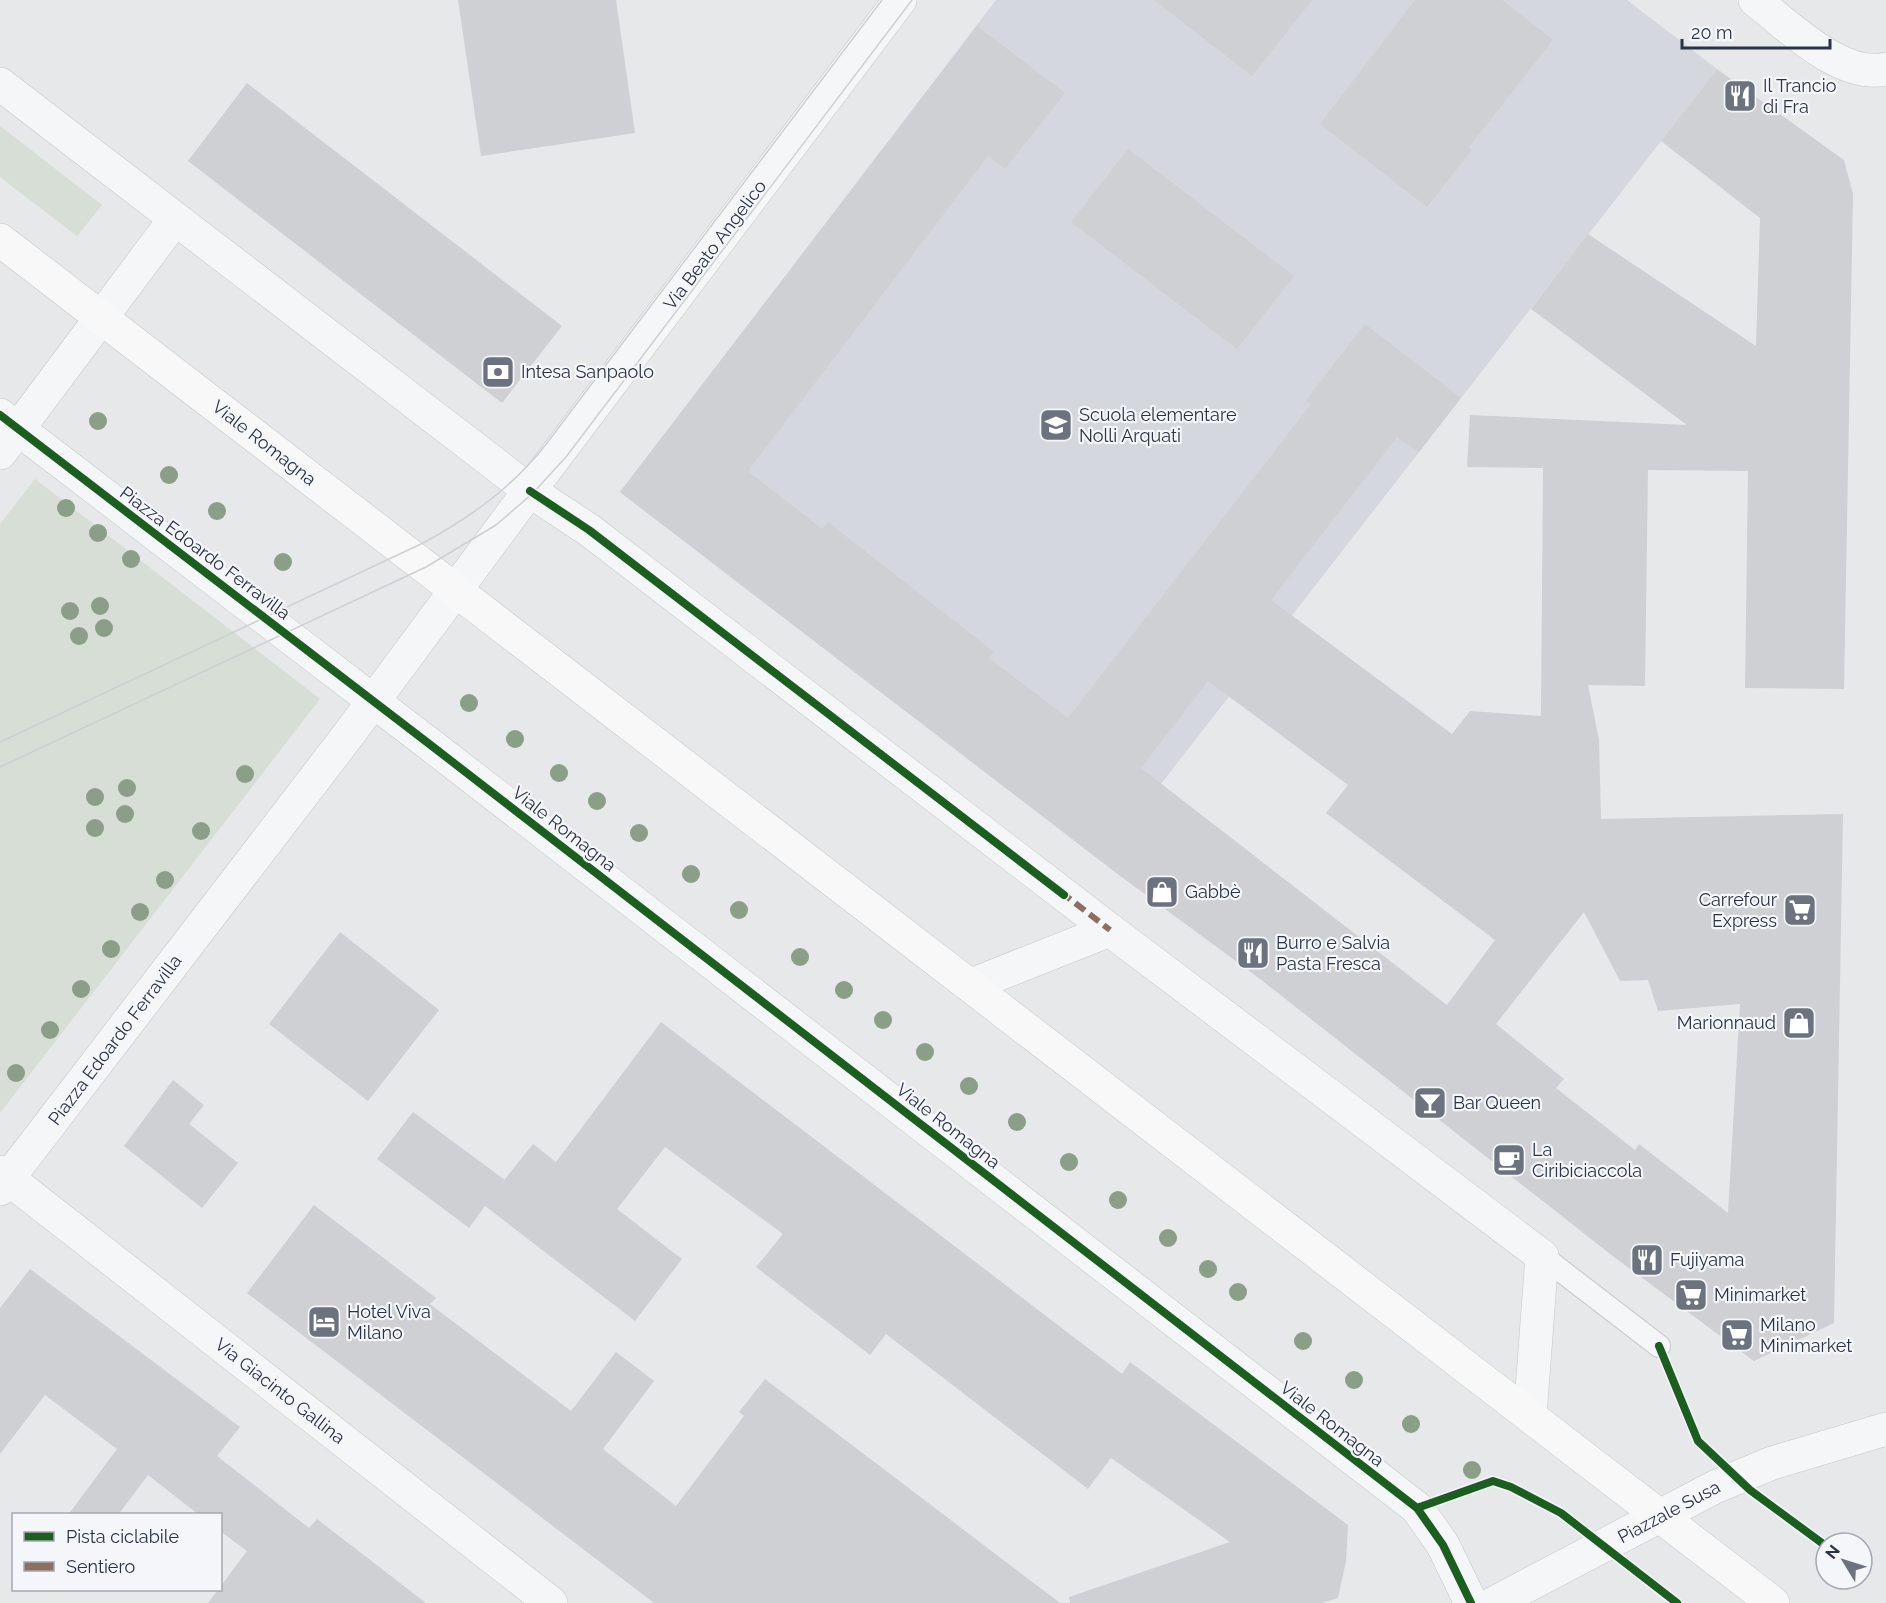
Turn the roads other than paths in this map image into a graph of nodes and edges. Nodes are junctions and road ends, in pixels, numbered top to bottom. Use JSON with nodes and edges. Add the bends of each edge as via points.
{"nodes":[{"id":1,"x":900,"y":0,"type":"edge"},
{"id":2,"x":1755,"y":0,"type":"edge"},
{"id":3,"x":1886,"y":69,"type":"edge"},
{"id":4,"x":0,"y":84,"type":"edge"},
{"id":5,"x":175,"y":219,"type":"junction"},
{"id":6,"x":0,"y":240,"type":"edge"},
{"id":7,"x":101,"y":318,"type":"junction"},
{"id":8,"x":6,"y":432,"type":"edge"},
{"id":9,"x":530,"y":491,"type":"junction"},
{"id":10,"x":456,"y":590,"type":"junction"},
{"id":11,"x":374,"y":701,"type":"junction"},
{"id":12,"x":1110,"y":930,"type":"junction"},
{"id":13,"x":971,"y":986,"type":"junction"},
{"id":14,"x":3,"y":1180,"type":"edge"},
{"id":15,"x":1542,"y":1256,"type":"junction"},
{"id":16,"x":1659,"y":1346,"type":"dead end"},
{"id":17,"x":1530,"y":1416,"type":"junction"},
{"id":18,"x":1886,"y":1429,"type":"edge"},
{"id":19,"x":1661,"y":1516,"type":"junction"},
{"id":20,"x":551,"y":1603,"type":"edge"},
{"id":21,"x":1471,"y":1603,"type":"edge"},
{"id":22,"x":1494,"y":1603,"type":"edge"},
{"id":23,"x":1773,"y":1603,"type":"edge"}],
"edges":[{"from":1,"to":9,"type":"street","name":"Via Beato Angelico"},
{"from":2,"to":3,"type":"street","via":[[1827,55],[1855,68]]},
{"from":4,"to":5,"type":"street"},
{"from":5,"to":7,"type":"street"},
{"from":5,"to":9,"type":"street"},
{"from":6,"to":7,"type":"main road","name":"Viale Romagna"},
{"from":7,"to":8,"type":"street"},
{"from":7,"to":10,"type":"main road","name":"Viale Romagna"},
{"from":8,"to":11,"type":"street","name":"Piazza Edoardo Ferravilla"},
{"from":9,"to":10,"type":"street"},
{"from":9,"to":12,"type":"street","via":[[589,530]]},
{"from":10,"to":11,"type":"street"},
{"from":10,"to":13,"type":"main road","name":"Viale Romagna"},
{"from":11,"to":14,"type":"street","name":"Piazza Edoardo Ferravilla"},
{"from":11,"to":21,"type":"street","name":"Viale Romagna","via":[[1417,1509],[1443,1545]]},
{"from":12,"to":13,"type":"street"},
{"from":12,"to":15,"type":"street"},
{"from":13,"to":17,"type":"main road","name":"Viale Romagna"},
{"from":14,"to":20,"type":"street","name":"Via Giacinto Gallina"},
{"from":15,"to":16,"type":"lane"},
{"from":15,"to":17,"type":"street"},
{"from":17,"to":19,"type":"main road","name":"Viale Romagna"},
{"from":18,"to":19,"type":"street","name":"Piazzale Susa","via":[[1772,1463]]},
{"from":19,"to":22,"type":"street","name":"Piazzale Susa"},
{"from":19,"to":23,"type":"main road","name":"Viale Romagna"}]}
